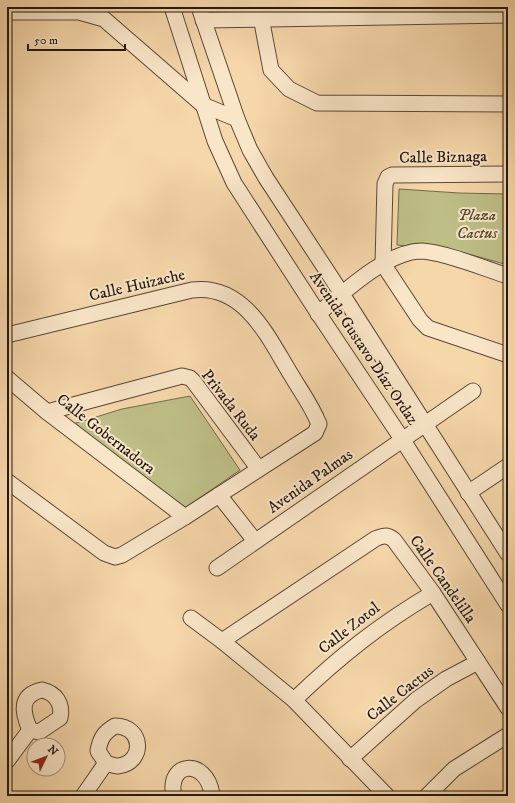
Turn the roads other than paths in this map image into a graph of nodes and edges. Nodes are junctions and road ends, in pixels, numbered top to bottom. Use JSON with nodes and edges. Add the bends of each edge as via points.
{"nodes":[{"id":1,"x":172,"y":7,"type":"edge"},
{"id":2,"x":7,"y":12,"type":"edge"},
{"id":3,"x":201,"y":13,"type":"edge"},
{"id":4,"x":260,"y":13,"type":"edge"},
{"id":5,"x":508,"y":15,"type":"edge"},
{"id":6,"x":508,"y":104,"type":"edge"},
{"id":7,"x":203,"y":105,"type":"junction"},
{"id":8,"x":237,"y":119,"type":"junction"},
{"id":9,"x":508,"y":174,"type":"edge"},
{"id":10,"x":383,"y":264,"type":"junction"},
{"id":11,"x":508,"y":276,"type":"edge"},
{"id":12,"x":342,"y":294,"type":"junction"},
{"id":13,"x":318,"y":314,"type":"junction"},
{"id":14,"x":7,"y":335,"type":"edge"},
{"id":15,"x":508,"y":355,"type":"edge"},
{"id":16,"x":7,"y":378,"type":"edge"},
{"id":17,"x":473,"y":391,"type":"dead end"},
{"id":18,"x":48,"y":412,"type":"junction"},
{"id":19,"x":425,"y":423,"type":"junction"},
{"id":20,"x":402,"y":439,"type":"junction"},
{"id":21,"x":508,"y":466,"type":"edge"},
{"id":22,"x":258,"y":468,"type":"junction"},
{"id":23,"x":7,"y":481,"type":"edge"},
{"id":24,"x":468,"y":492,"type":"junction"},
{"id":25,"x":219,"y":495,"type":"junction"},
{"id":26,"x":185,"y":517,"type":"junction"},
{"id":27,"x":255,"y":541,"type":"junction"},
{"id":28,"x":508,"y":554,"type":"edge"},
{"id":29,"x":217,"y":568,"type":"dead end"},
{"id":30,"x":433,"y":593,"type":"junction"},
{"id":31,"x":508,"y":605,"type":"edge"},
{"id":32,"x":191,"y":618,"type":"dead end"},
{"id":33,"x":222,"y":640,"type":"junction"},
{"id":34,"x":478,"y":662,"type":"junction"},
{"id":35,"x":294,"y":700,"type":"junction"},
{"id":36,"x":508,"y":708,"type":"edge"},
{"id":37,"x":30,"y":730,"type":"dead end"},
{"id":38,"x":508,"y":735,"type":"edge"},
{"id":39,"x":350,"y":759,"type":"junction"},
{"id":40,"x":7,"y":761,"type":"edge"},
{"id":41,"x":106,"y":763,"type":"dead end"},
{"id":42,"x":83,"y":796,"type":"edge"},
{"id":43,"x":174,"y":796,"type":"edge"},
{"id":44,"x":209,"y":796,"type":"edge"},
{"id":45,"x":387,"y":796,"type":"edge"},
{"id":46,"x":427,"y":796,"type":"edge"}],
"edges":[{"from":1,"to":7,"type":"street","name":"Avenida Gustavo Díaz Ordaz"},
{"from":2,"to":7,"type":"street","via":[[79,12],[104,19]]},
{"from":3,"to":4,"type":"street"},
{"from":3,"to":8,"type":"street","name":"Avenida Gustavo Díaz Ordaz"},
{"from":4,"to":5,"type":"street"},
{"from":4,"to":6,"type":"street","via":[[271,70],[289,89],[317,103]]},
{"from":7,"to":8,"type":"street"},
{"from":7,"to":13,"type":"street","name":"Avenida Gustavo Díaz Ordaz","via":[[215,141],[234,183]]},
{"from":8,"to":12,"type":"street","name":"Avenida Gustavo Díaz Ordaz","via":[[250,150],[266,178]]},
{"from":9,"to":10,"type":"street","name":"Calle Biznaga","via":[[388,177],[385,184]]},
{"from":10,"to":11,"type":"street","via":[[403,255],[422,251]]},
{"from":10,"to":12,"type":"street"},
{"from":10,"to":15,"type":"street","via":[[428,328]]},
{"from":12,"to":13,"type":"street"},
{"from":12,"to":19,"type":"street","name":"Avenida Gustavo Díaz Ordaz"},
{"from":13,"to":20,"type":"street","name":"Avenida Gustavo Díaz Ordaz"},
{"from":14,"to":22,"type":"street","name":"Calle Huizache","via":[[192,290],[216,292],[236,301],[257,319],[317,418],[319,427],[315,433]]},
{"from":16,"to":18,"type":"street","name":"Calle Gobernadora"},
{"from":17,"to":19,"type":"street","name":"Avenida Palmas"},
{"from":18,"to":22,"type":"street","name":"Privada Ruda","via":[[182,376],[190,378]]},
{"from":18,"to":26,"type":"street","name":"Calle Gobernadora"},
{"from":19,"to":20,"type":"street","name":"Avenida Palmas"},
{"from":19,"to":24,"type":"street","name":"Avenida Gustavo Díaz Ordaz"},
{"from":20,"to":27,"type":"street","name":"Avenida Palmas"},
{"from":20,"to":31,"type":"street","name":"Avenida Gustavo Díaz Ordaz"},
{"from":21,"to":24,"type":"street"},
{"from":22,"to":25,"type":"street"},
{"from":23,"to":26,"type":"street","via":[[104,553],[115,557]]},
{"from":24,"to":28,"type":"street","name":"Avenida Gustavo Díaz Ordaz"},
{"from":25,"to":26,"type":"street"},
{"from":25,"to":27,"type":"street"},
{"from":27,"to":29,"type":"street","name":"Avenida Palmas"},
{"from":30,"to":33,"type":"street","name":"Calle Candelilla","via":[[394,540],[382,536]]},
{"from":30,"to":34,"type":"street","name":"Calle Candelilla"},
{"from":30,"to":35,"type":"street","name":"Calle Zotol","via":[[357,643]]},
{"from":32,"to":33,"type":"street"},
{"from":33,"to":35,"type":"street"},
{"from":34,"to":36,"type":"street","name":"Calle Candelilla"},
{"from":34,"to":39,"type":"street","name":"Calle Cactus","via":[[446,679],[416,700]]},
{"from":35,"to":39,"type":"street"},
{"from":37,"to":40,"type":"street"},
{"from":38,"to":46,"type":"street","via":[[454,770]]},
{"from":39,"to":45,"type":"street"},
{"from":41,"to":42,"type":"street"},
{"from":43,"to":44,"type":"street","via":[[172,788],[175,776],[183,769],[191,767],[199,770],[210,784],[212,794]]}]}
